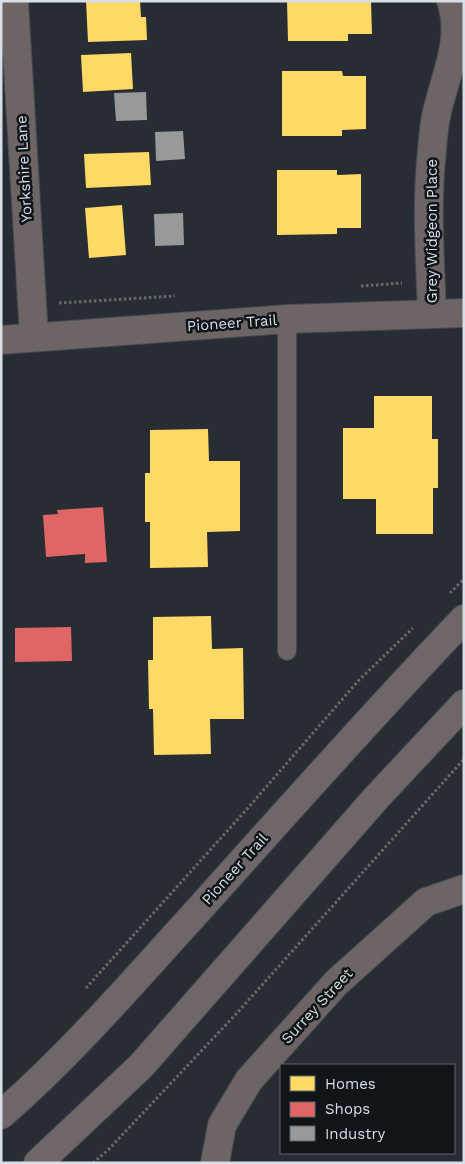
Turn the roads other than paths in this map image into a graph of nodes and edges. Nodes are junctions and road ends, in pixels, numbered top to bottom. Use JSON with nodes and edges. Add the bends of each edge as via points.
{"nodes":[{"id":1,"x":14,"y":1,"type":"edge"},
{"id":2,"x":452,"y":1,"type":"edge"},
{"id":3,"x":432,"y":313,"type":"junction"},
{"id":4,"x":464,"y":313,"type":"edge"},
{"id":5,"x":287,"y":319,"type":"junction"},
{"id":6,"x":34,"y":337,"type":"junction"},
{"id":7,"x":1,"y":340,"type":"edge"},
{"id":8,"x":464,"y":619,"type":"edge"},
{"id":9,"x":287,"y":651,"type":"dead end"},
{"id":10,"x":464,"y":704,"type":"edge"},
{"id":11,"x":464,"y":889,"type":"edge"},
{"id":12,"x":1,"y":1115,"type":"edge"},
{"id":13,"x":38,"y":1163,"type":"edge"},
{"id":14,"x":215,"y":1163,"type":"edge"}],
"edges":[{"from":1,"to":6,"type":"street","name":"Yorkshire Lane"},
{"from":2,"to":3,"type":"street","name":"Grey Widgeon Place","via":[[455,45],[437,112],[428,196]]},
{"from":3,"to":4,"type":"street","name":"Pioneer Trail"},
{"from":3,"to":5,"type":"street","name":"Pioneer Trail"},
{"from":5,"to":6,"type":"street","name":"Pioneer Trail"},
{"from":5,"to":9,"type":"lane"},
{"from":6,"to":7,"type":"street","name":"Pioneer Trail"},
{"from":8,"to":12,"type":"main road","name":"Pioneer Trail","via":[[96,1024]]},
{"from":10,"to":13,"type":"main road","via":[[377,797],[141,1066]]},
{"from":11,"to":14,"type":"street","name":"Surrey Street","via":[[426,902],[330,990],[250,1080],[222,1125]]}]}
